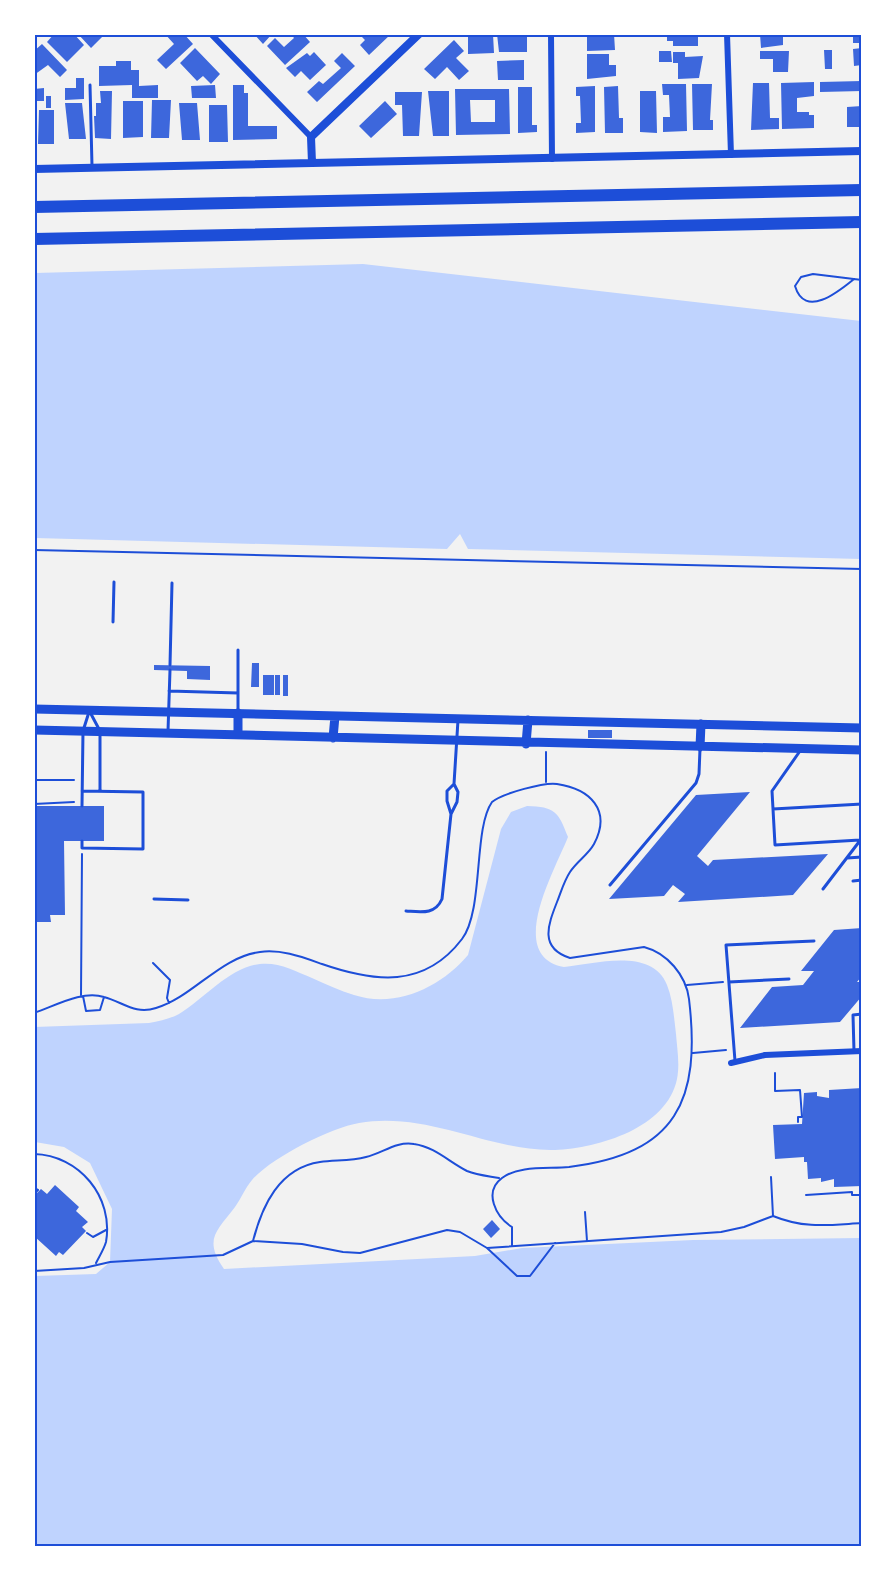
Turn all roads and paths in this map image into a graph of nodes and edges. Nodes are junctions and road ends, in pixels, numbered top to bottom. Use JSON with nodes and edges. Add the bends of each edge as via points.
{"nodes":[{"id":1,"x":211,"y":34,"type":"edge"},
{"id":2,"x":419,"y":34,"type":"edge"},
{"id":3,"x":551,"y":34,"type":"edge"},
{"id":4,"x":727,"y":34,"type":"edge"},
{"id":5,"x":90,"y":86,"type":"dead end"},
{"id":6,"x":311,"y":137,"type":"junction"},
{"id":7,"x":861,"y":151,"type":"edge"},
{"id":8,"x":731,"y":156,"type":"junction"},
{"id":9,"x":552,"y":159,"type":"junction"},
{"id":10,"x":312,"y":163,"type":"junction"},
{"id":11,"x":92,"y":168,"type":"junction"},
{"id":12,"x":34,"y":169,"type":"edge"},
{"id":13,"x":861,"y":190,"type":"edge"},
{"id":14,"x":34,"y":207,"type":"edge"},
{"id":15,"x":861,"y":222,"type":"edge"},
{"id":16,"x":34,"y":239,"type":"edge"},
{"id":17,"x":854,"y":279,"type":"junction"},
{"id":18,"x":861,"y":280,"type":"edge"},
{"id":19,"x":34,"y":550,"type":"edge"},
{"id":20,"x":861,"y":569,"type":"edge"},
{"id":21,"x":114,"y":582,"type":"dead end"},
{"id":22,"x":172,"y":583,"type":"dead end"},
{"id":23,"x":113,"y":622,"type":"dead end"},
{"id":24,"x":238,"y":650,"type":"dead end"},
{"id":25,"x":170,"y":665,"type":"dead end"},
{"id":26,"x":170,"y":670,"type":"dead end"},
{"id":27,"x":169,"y":691,"type":"junction"},
{"id":28,"x":238,"y":693,"type":"junction"},
{"id":29,"x":34,"y":709,"type":"edge"},
{"id":30,"x":90,"y":710,"type":"junction"},
{"id":31,"x":169,"y":711,"type":"junction"},
{"id":32,"x":238,"y":713,"type":"junction"},
{"id":33,"x":335,"y":716,"type":"junction"},
{"id":34,"x":458,"y":720,"type":"junction"},
{"id":35,"x":528,"y":720,"type":"junction"},
{"id":36,"x":701,"y":724,"type":"junction"},
{"id":37,"x":861,"y":728,"type":"edge"},
{"id":38,"x":34,"y":730,"type":"edge"},
{"id":39,"x":83,"y":731,"type":"junction"},
{"id":40,"x":99,"y":731,"type":"junction"},
{"id":41,"x":168,"y":732,"type":"junction"},
{"id":42,"x":238,"y":735,"type":"junction"},
{"id":43,"x":333,"y":738,"type":"junction"},
{"id":44,"x":458,"y":742,"type":"junction"},
{"id":45,"x":526,"y":744,"type":"junction"},
{"id":46,"x":700,"y":747,"type":"junction"},
{"id":47,"x":801,"y":749,"type":"junction"},
{"id":48,"x":861,"y":750,"type":"edge"},
{"id":49,"x":546,"y":756,"type":"dead end"},
{"id":50,"x":34,"y":780,"type":"edge"},
{"id":51,"x":76,"y":780,"type":"dead end"},
{"id":52,"x":546,"y":782,"type":"junction"},
{"id":53,"x":454,"y":784,"type":"junction"},
{"id":54,"x":82,"y":791,"type":"junction"},
{"id":55,"x":99,"y":791,"type":"junction"},
{"id":56,"x":76,"y":802,"type":"dead end"},
{"id":57,"x":34,"y":804,"type":"edge"},
{"id":58,"x":861,"y":804,"type":"edge"},
{"id":59,"x":82,"y":806,"type":"dead end"},
{"id":60,"x":773,"y":810,"type":"junction"},
{"id":61,"x":451,"y":814,"type":"junction"},
{"id":62,"x":861,"y":839,"type":"edge"},
{"id":63,"x":82,"y":841,"type":"dead end"},
{"id":64,"x":861,"y":857,"type":"edge"},
{"id":65,"x":847,"y":858,"type":"junction"},
{"id":66,"x":82,"y":859,"type":"dead end"},
{"id":67,"x":861,"y":880,"type":"edge"},
{"id":68,"x":853,"y":881,"type":"dead end"},
{"id":69,"x":610,"y":885,"type":"dead end"},
{"id":70,"x":823,"y":889,"type":"dead end"},
{"id":71,"x":154,"y":899,"type":"dead end"},
{"id":72,"x":188,"y":900,"type":"dead end"},
{"id":73,"x":406,"y":911,"type":"dead end"},
{"id":74,"x":814,"y":941,"type":"dead end"},
{"id":75,"x":153,"y":963,"type":"dead end"},
{"id":76,"x":789,"y":979,"type":"dead end"},
{"id":77,"x":729,"y":982,"type":"junction"},
{"id":78,"x":687,"y":985,"type":"junction"},
{"id":79,"x":82,"y":996,"type":"junction"},
{"id":80,"x":104,"y":997,"type":"junction"},
{"id":81,"x":169,"y":1003,"type":"junction"},
{"id":82,"x":34,"y":1013,"type":"edge"},
{"id":83,"x":861,"y":1014,"type":"edge"},
{"id":84,"x":730,"y":1050,"type":"dead end"},
{"id":85,"x":854,"y":1051,"type":"junction"},
{"id":86,"x":861,"y":1051,"type":"edge"},
{"id":87,"x":693,"y":1053,"type":"junction"},
{"id":88,"x":733,"y":1062,"type":"joint"},
{"id":89,"x":775,"y":1073,"type":"dead end"},
{"id":90,"x":798,"y":1122,"type":"dead end"},
{"id":91,"x":34,"y":1154,"type":"edge"},
{"id":92,"x":771,"y":1178,"type":"dead end"},
{"id":93,"x":500,"y":1179,"type":"junction"},
{"id":94,"x":34,"y":1188,"type":"edge"},
{"id":95,"x":34,"y":1194,"type":"edge"},
{"id":96,"x":806,"y":1195,"type":"dead end"},
{"id":97,"x":861,"y":1195,"type":"edge"},
{"id":98,"x":585,"y":1212,"type":"dead end"},
{"id":99,"x":773,"y":1216,"type":"junction"},
{"id":100,"x":861,"y":1223,"type":"edge"},
{"id":101,"x":106,"y":1230,"type":"junction"},
{"id":102,"x":87,"y":1233,"type":"dead end"},
{"id":103,"x":253,"y":1241,"type":"junction"},
{"id":104,"x":587,"y":1241,"type":"junction"},
{"id":105,"x":555,"y":1243,"type":"junction"},
{"id":106,"x":512,"y":1246,"type":"junction"},
{"id":107,"x":487,"y":1248,"type":"junction"},
{"id":108,"x":96,"y":1263,"type":"junction"},
{"id":109,"x":34,"y":1271,"type":"edge"}],
"edges":[{"from":1,"to":6,"type":"street"},
{"from":2,"to":6,"type":"street"},
{"from":3,"to":9,"type":"street"},
{"from":4,"to":8,"type":"street"},
{"from":5,"to":11,"type":"lane"},
{"from":6,"to":10,"type":"street"},
{"from":7,"to":8,"type":"street"},
{"from":8,"to":9,"type":"street"},
{"from":9,"to":10,"type":"street"},
{"from":10,"to":11,"type":"street"},
{"from":11,"to":12,"type":"street"},
{"from":13,"to":14,"type":"highway"},
{"from":15,"to":16,"type":"highway"},
{"from":17,"to":17,"type":"path","via":[[813,274],[801,277],[795,286],[805,301],[814,302],[825,300]]},
{"from":17,"to":18,"type":"path"},
{"from":19,"to":20,"type":"path"},
{"from":21,"to":23,"type":"lane"},
{"from":22,"to":25,"type":"lane"},
{"from":24,"to":28,"type":"lane"},
{"from":26,"to":27,"type":"lane"},
{"from":27,"to":28,"type":"lane"},
{"from":27,"to":31,"type":"lane"},
{"from":28,"to":32,"type":"lane"},
{"from":29,"to":30,"type":"main road"},
{"from":30,"to":31,"type":"main road"},
{"from":30,"to":39,"type":"lane"},
{"from":30,"to":40,"type":"lane"},
{"from":31,"to":32,"type":"main road"},
{"from":31,"to":41,"type":"lane"},
{"from":32,"to":33,"type":"main road"},
{"from":32,"to":42,"type":"main road"},
{"from":33,"to":34,"type":"main road"},
{"from":33,"to":43,"type":"main road"},
{"from":34,"to":35,"type":"main road"},
{"from":34,"to":44,"type":"lane"},
{"from":35,"to":36,"type":"main road"},
{"from":35,"to":45,"type":"main road"},
{"from":36,"to":37,"type":"main road"},
{"from":36,"to":46,"type":"main road"},
{"from":38,"to":39,"type":"main road"},
{"from":39,"to":40,"type":"main road"},
{"from":39,"to":54,"type":"lane"},
{"from":40,"to":41,"type":"main road"},
{"from":40,"to":55,"type":"lane"},
{"from":41,"to":42,"type":"main road"},
{"from":42,"to":43,"type":"main road"},
{"from":43,"to":44,"type":"main road"},
{"from":44,"to":45,"type":"main road"},
{"from":44,"to":53,"type":"lane"},
{"from":45,"to":46,"type":"main road"},
{"from":46,"to":47,"type":"main road"},
{"from":46,"to":69,"type":"lane","via":[[696,783]]},
{"from":47,"to":48,"type":"main road"},
{"from":47,"to":60,"type":"lane","via":[[772,792]]},
{"from":49,"to":52,"type":"path"},
{"from":50,"to":51,"type":"path"},
{"from":52,"to":78,"type":"path","via":[[588,795],[598,805],[602,820],[595,842],[566,878],[550,921],[551,945],[570,958],[644,947],[670,962]]},
{"from":52,"to":81,"type":"path","via":[[499,796],[489,806],[467,931],[429,968],[381,979],[283,952],[259,952],[234,961]]},
{"from":53,"to":61,"type":"lane","via":[[457,802]]},
{"from":53,"to":61,"type":"lane","via":[[447,791]]},
{"from":54,"to":55,"type":"lane"},
{"from":54,"to":59,"type":"lane"},
{"from":55,"to":63,"type":"lane","via":[[142,792],[143,849],[82,848]]},
{"from":56,"to":57,"type":"path"},
{"from":58,"to":60,"type":"lane"},
{"from":60,"to":62,"type":"lane","via":[[775,845]]},
{"from":61,"to":73,"type":"lane","via":[[439,906],[431,911]]},
{"from":62,"to":65,"type":"lane"},
{"from":64,"to":65,"type":"lane"},
{"from":65,"to":70,"type":"lane"},
{"from":66,"to":79,"type":"path"},
{"from":67,"to":68,"type":"lane"},
{"from":71,"to":72,"type":"lane"},
{"from":74,"to":77,"type":"lane","via":[[726,945]]},
{"from":75,"to":81,"type":"path","via":[[170,980]]},
{"from":76,"to":77,"type":"lane"},
{"from":77,"to":78,"type":"path"},
{"from":77,"to":88,"type":"lane"},
{"from":78,"to":87,"type":"path"},
{"from":79,"to":80,"type":"path"},
{"from":79,"to":80,"type":"path","via":[[86,1011],[100,1010]]},
{"from":79,"to":82,"type":"path"},
{"from":80,"to":81,"type":"path","via":[[142,1010]]},
{"from":83,"to":85,"type":"lane","via":[[853,1015]]},
{"from":84,"to":87,"type":"path"},
{"from":85,"to":86,"type":"street"},
{"from":85,"to":88,"type":"street","via":[[765,1055]]},
{"from":87,"to":93,"type":"path","via":[[684,1100],[676,1116],[652,1139],[590,1164],[526,1170]]},
{"from":89,"to":90,"type":"path","via":[[775,1091],[800,1090],[802,1117],[798,1117]]},
{"from":91,"to":101,"type":"path","via":[[68,1162],[90,1180],[105,1210]]},
{"from":92,"to":99,"type":"path"},
{"from":93,"to":103,"type":"path","via":[[468,1171],[432,1149],[407,1143],[369,1156],[318,1162],[300,1169],[274,1189]]},
{"from":93,"to":106,"type":"path","via":[[495,1186],[495,1208],[498,1216],[512,1227]]},
{"from":94,"to":95,"type":"path","via":[[38,1190]]},
{"from":96,"to":97,"type":"path"},
{"from":98,"to":104,"type":"path"},
{"from":99,"to":100,"type":"path","via":[[806,1226]]},
{"from":99,"to":104,"type":"path","via":[[721,1232]]},
{"from":101,"to":102,"type":"path","via":[[93,1237]]},
{"from":101,"to":108,"type":"path","via":[[106,1244]]},
{"from":103,"to":107,"type":"path","via":[[360,1253],[447,1230],[460,1232]]},
{"from":103,"to":108,"type":"path","via":[[229,1254],[215,1256]]},
{"from":104,"to":105,"type":"path"},
{"from":105,"to":106,"type":"path"},
{"from":105,"to":107,"type":"path","via":[[530,1276],[517,1276]]},
{"from":106,"to":107,"type":"path"},
{"from":108,"to":109,"type":"path","via":[[84,1268]]}]}
